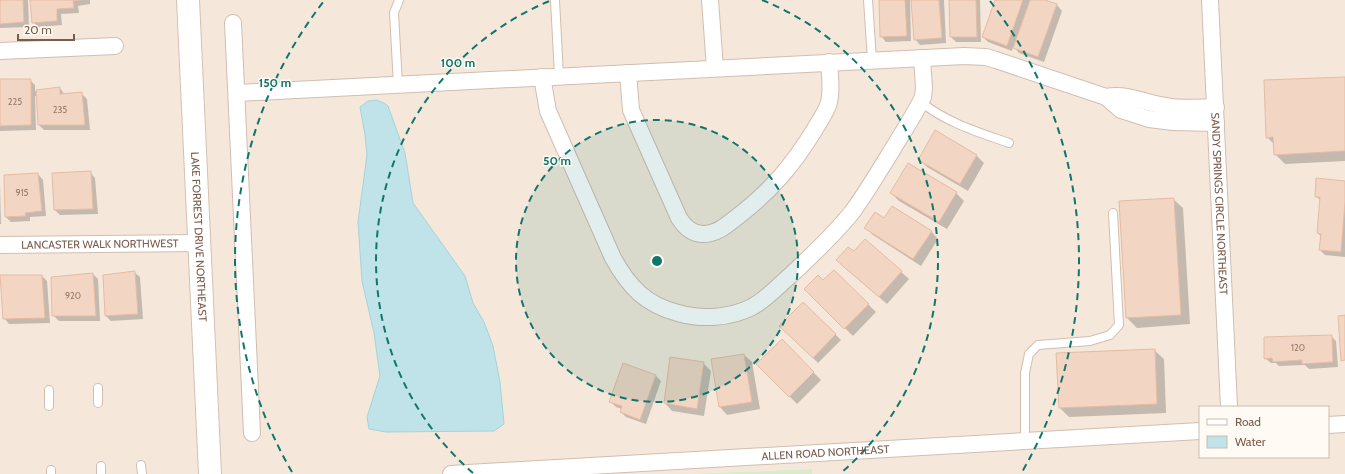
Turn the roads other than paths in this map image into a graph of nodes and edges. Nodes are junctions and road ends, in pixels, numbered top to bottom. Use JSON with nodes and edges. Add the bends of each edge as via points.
{"nodes":[{"id":1,"x":188,"y":0,"type":"edge"},
{"id":2,"x":399,"y":0,"type":"edge"},
{"id":3,"x":555,"y":0,"type":"edge"},
{"id":4,"x":710,"y":0,"type":"edge"},
{"id":5,"x":868,"y":0,"type":"edge"},
{"id":6,"x":1210,"y":0,"type":"edge"},
{"id":7,"x":233,"y":23,"type":"dead end"},
{"id":8,"x":115,"y":46,"type":"dead end"},
{"id":9,"x":0,"y":51,"type":"edge"},
{"id":10,"x":922,"y":58,"type":"junction"},
{"id":11,"x":872,"y":60,"type":"junction"},
{"id":12,"x":829,"y":62,"type":"junction"},
{"id":13,"x":715,"y":68,"type":"junction"},
{"id":14,"x":628,"y":73,"type":"junction"},
{"id":15,"x":559,"y":76,"type":"junction"},
{"id":16,"x":542,"y":77,"type":"junction"},
{"id":17,"x":398,"y":85,"type":"junction"},
{"id":18,"x":237,"y":93,"type":"junction"},
{"id":19,"x":1106,"y":97,"type":"junction"},
{"id":20,"x":1142,"y":100,"type":"junction"},
{"id":21,"x":921,"y":102,"type":"junction"},
{"id":22,"x":1216,"y":115,"type":"junction"},
{"id":23,"x":1136,"y":116,"type":"junction"},
{"id":24,"x":1010,"y":143,"type":"dead end"},
{"id":25,"x":1113,"y":213,"type":"dead end"},
{"id":26,"x":199,"y":243,"type":"junction"},
{"id":27,"x":0,"y":245,"type":"edge"},
{"id":28,"x":98,"y":388,"type":"dead end"},
{"id":29,"x":49,"y":390,"type":"dead end"},
{"id":30,"x":98,"y":403,"type":"dead end"},
{"id":31,"x":49,"y":406,"type":"dead end"},
{"id":32,"x":1229,"y":406,"type":"edge"},
{"id":33,"x":1345,"y":424,"type":"edge"},
{"id":34,"x":1329,"y":425,"type":"edge"},
{"id":35,"x":1199,"y":431,"type":"edge"},
{"id":36,"x":252,"y":432,"type":"dead end"},
{"id":37,"x":1025,"y":441,"type":"junction"},
{"id":38,"x":141,"y":465,"type":"dead end"},
{"id":39,"x":142,"y":474,"type":"edge"},
{"id":40,"x":210,"y":474,"type":"edge"},
{"id":41,"x":451,"y":474,"type":"edge"}],
"edges":[{"from":1,"to":26,"type":"street","name":"LAKE FORREST DRIVE NORTHEAST"},
{"from":2,"to":17,"type":"lane","via":[[394,13]]},
{"from":3,"to":15,"type":"lane"},
{"from":4,"to":13,"type":"street"},
{"from":5,"to":11,"type":"lane"},
{"from":6,"to":22,"type":"street","name":"SANDY SPRINGS CIRCLE NORTHEAST"},
{"from":7,"to":18,"type":"street"},
{"from":8,"to":9,"type":"street"},
{"from":10,"to":11,"type":"street"},
{"from":10,"to":19,"type":"street","via":[[986,57]]},
{"from":10,"to":21,"type":"street","via":[[924,88]]},
{"from":11,"to":12,"type":"street"},
{"from":12,"to":13,"type":"street"},
{"from":12,"to":14,"type":"street","via":[[829,102],[798,155],[779,180],[756,203],[718,231],[704,234],[690,230],[679,218],[633,118]]},
{"from":13,"to":14,"type":"street"},
{"from":14,"to":15,"type":"street"},
{"from":15,"to":16,"type":"street"},
{"from":16,"to":17,"type":"street"},
{"from":16,"to":21,"type":"street","via":[[548,111],[622,275],[642,296],[656,305],[697,317],[725,316],[753,306],[767,297],[814,254],[853,211]]},
{"from":17,"to":18,"type":"street"},
{"from":18,"to":36,"type":"street"},
{"from":19,"to":20,"type":"street","via":[[1116,95]]},
{"from":19,"to":23,"type":"street","via":[[1121,110]]},
{"from":20,"to":22,"type":"street"},
{"from":20,"to":23,"type":"lane"},
{"from":21,"to":24,"type":"lane","via":[[953,122]]},
{"from":22,"to":23,"type":"street","via":[[1172,122]]},
{"from":22,"to":32,"type":"street","name":"SANDY SPRINGS CIRCLE NORTHEAST"},
{"from":25,"to":37,"type":"lane","via":[[1119,325],[1110,335],[1090,341],[1038,345],[1029,354],[1025,373]]},
{"from":26,"to":27,"type":"street","name":"LANCASTER WALK NORTHWEST"},
{"from":26,"to":40,"type":"street","name":"LAKE FORREST DRIVE NORTHEAST"},
{"from":28,"to":30,"type":"lane"},
{"from":29,"to":31,"type":"lane"},
{"from":33,"to":34,"type":"street"},
{"from":35,"to":37,"type":"street","name":"ALLEN ROAD NORTHEAST"},
{"from":37,"to":41,"type":"street","name":"ALLEN ROAD NORTHEAST"},
{"from":38,"to":39,"type":"lane"}]}
